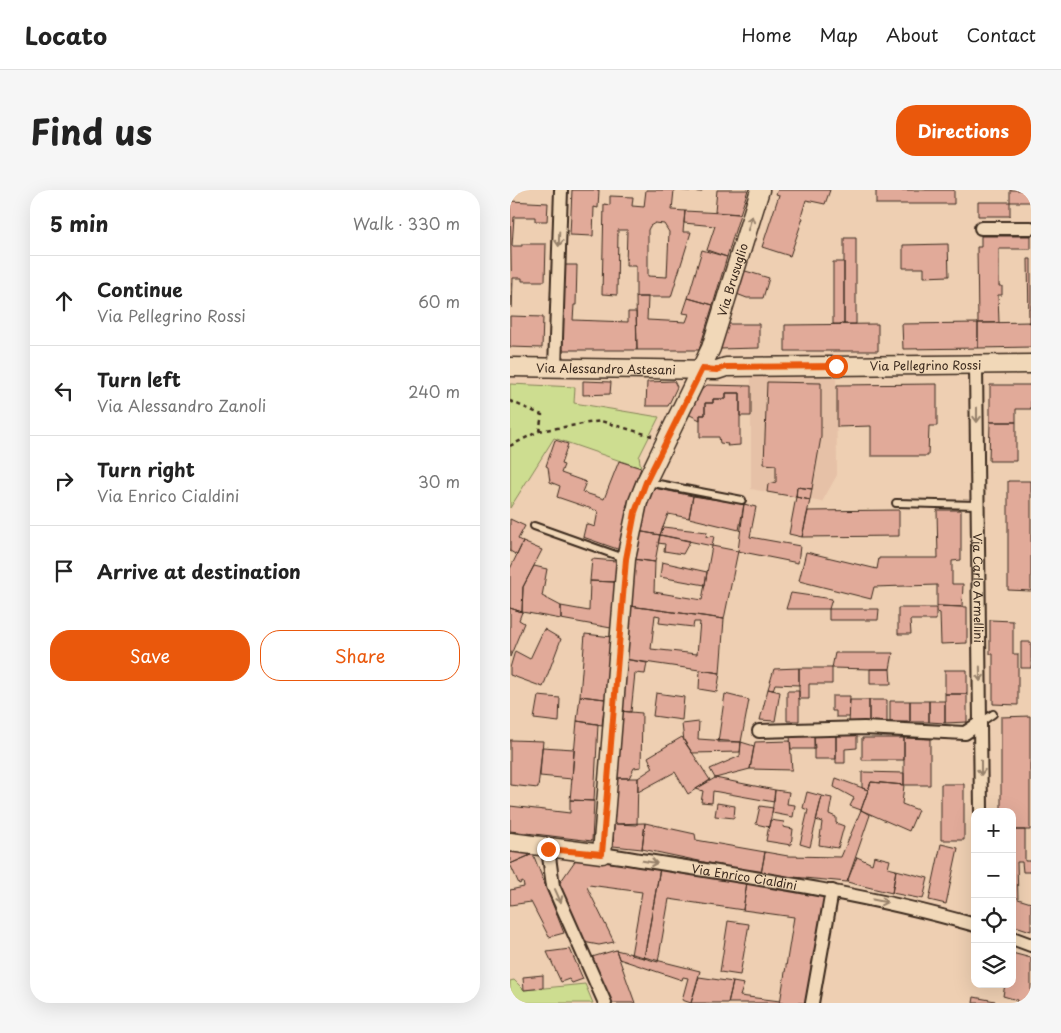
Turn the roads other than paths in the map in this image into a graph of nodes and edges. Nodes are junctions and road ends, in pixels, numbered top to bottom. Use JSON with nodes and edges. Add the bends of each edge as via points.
{"nodes":[{"id":1,"x":561,"y":190,"type":"edge"},
{"id":2,"x":760,"y":190,"type":"edge"},
{"id":3,"x":981,"y":228,"type":"dead end"},
{"id":4,"x":1031,"y":228,"type":"edge"},
{"id":5,"x":1031,"y":364,"type":"edge"},
{"id":6,"x":976,"y":366,"type":"junction"},
{"id":7,"x":510,"y":367,"type":"edge"},
{"id":8,"x":555,"y":368,"type":"junction"},
{"id":9,"x":702,"y":369,"type":"junction"},
{"id":10,"x":646,"y":482,"type":"junction"},
{"id":11,"x":742,"y":500,"type":"dead end"},
{"id":12,"x":896,"y":503,"type":"dead end"},
{"id":13,"x":977,"y":505,"type":"junction"},
{"id":14,"x":534,"y":526,"type":"dead end"},
{"id":15,"x":626,"y":559,"type":"junction"},
{"id":16,"x":993,"y":714,"type":"dead end"},
{"id":17,"x":980,"y":723,"type":"junction"},
{"id":18,"x":759,"y":731,"type":"dead end"},
{"id":19,"x":981,"y":808,"type":"edge"},
{"id":20,"x":510,"y":842,"type":"edge"},
{"id":21,"x":548,"y":849,"type":"junction"},
{"id":22,"x":602,"y":854,"type":"junction"},
{"id":23,"x":832,"y":891,"type":"junction"},
{"id":24,"x":971,"y":924,"type":"edge"},
{"id":25,"x":1016,"y":939,"type":"edge"},
{"id":26,"x":1031,"y":945,"type":"edge"},
{"id":27,"x":605,"y":1003,"type":"edge"},
{"id":28,"x":812,"y":1003,"type":"edge"}],
"edges":[{"from":1,"to":8,"type":"street","one_way":true},
{"from":9,"to":2,"type":"street","name":"Via Brusuglio","one_way":true,"via":[[712,348]]},
{"from":3,"to":4,"type":"street"},
{"from":5,"to":6,"type":"street","name":"Via Pellegrino Rossi"},
{"from":6,"to":9,"type":"street","name":"Via Pellegrino Rossi"},
{"from":6,"to":13,"type":"street","name":"Via Carlo Armellini","one_way":true},
{"from":7,"to":8,"type":"street","name":"Via Alessandro Astesani"},
{"from":8,"to":9,"type":"street","name":"Via Alessandro Astesani"},
{"from":9,"to":10,"type":"street","name":"Via Brusuglio"},
{"from":10,"to":11,"type":"lane"},
{"from":10,"to":15,"type":"street","name":"Via Brusuglio","via":[[635,512]]},
{"from":12,"to":13,"type":"lane"},
{"from":13,"to":17,"type":"street","name":"Via Carlo Armellini","one_way":true},
{"from":14,"to":15,"type":"lane"},
{"from":15,"to":22,"type":"street","name":"Via Brusuglio"},
{"from":16,"to":17,"type":"lane"},
{"from":17,"to":18,"type":"street","via":[[965,733],[864,728]]},
{"from":17,"to":19,"type":"street","name":"Via Carlo Armellini","one_way":true},
{"from":20,"to":21,"type":"street","name":"Via Enrico Cialdini"},
{"from":21,"to":22,"type":"street","name":"Via Enrico Cialdini"},
{"from":21,"to":27,"type":"street","one_way":true,"via":[[553,886]]},
{"from":22,"to":23,"type":"street","name":"Via Enrico Cialdini","one_way":true},
{"from":23,"to":24,"type":"street","name":"Via Enrico Cialdini","one_way":true},
{"from":23,"to":28,"type":"street"},
{"from":25,"to":26,"type":"street"}]}
